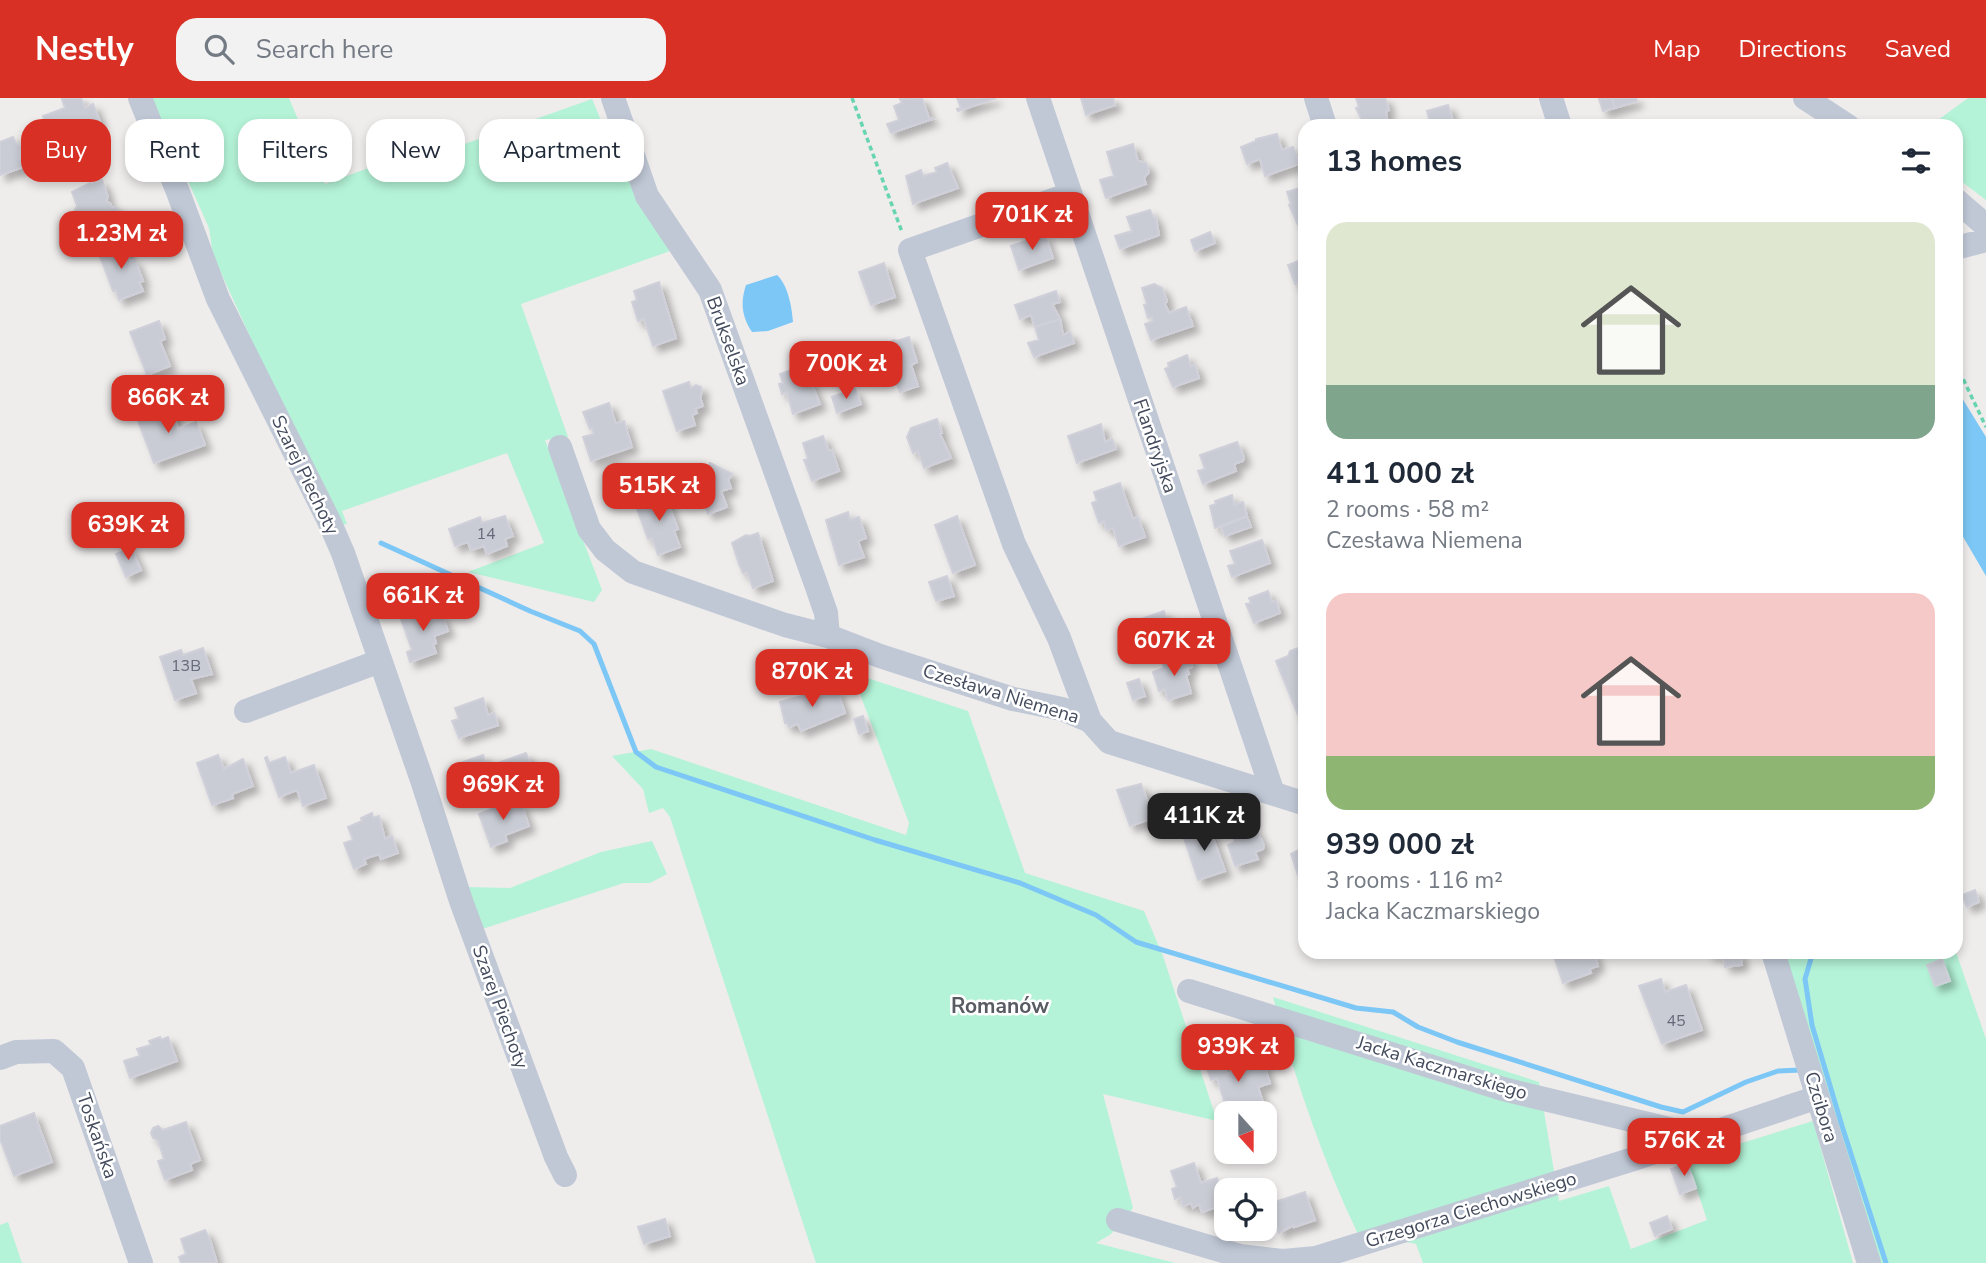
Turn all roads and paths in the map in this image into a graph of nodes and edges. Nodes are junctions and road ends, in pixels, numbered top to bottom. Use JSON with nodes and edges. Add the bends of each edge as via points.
{"nodes":[{"id":1,"x":140,"y":98,"type":"edge"},
{"id":2,"x":613,"y":98,"type":"edge"},
{"id":3,"x":852,"y":98,"type":"edge"},
{"id":4,"x":1038,"y":98,"type":"edge"},
{"id":5,"x":1316,"y":98,"type":"edge"},
{"id":6,"x":1551,"y":98,"type":"edge"},
{"id":7,"x":1805,"y":98,"type":"edge"},
{"id":8,"x":1323,"y":119,"type":"edge"},
{"id":9,"x":1558,"y":119,"type":"edge"},
{"id":10,"x":1837,"y":119,"type":"edge"},
{"id":11,"x":1070,"y":194,"type":"junction"},
{"id":12,"x":1963,"y":206,"type":"edge"},
{"id":13,"x":1986,"y":226,"type":"edge"},
{"id":14,"x":1986,"y":240,"type":"edge"},
{"id":15,"x":1963,"y":246,"type":"edge"},
{"id":16,"x":910,"y":250,"type":"junction"},
{"id":17,"x":1963,"y":379,"type":"edge"},
{"id":18,"x":1986,"y":427,"type":"edge"},
{"id":19,"x":559,"y":447,"type":"dead end"},
{"id":20,"x":828,"y":636,"type":"junction"},
{"id":21,"x":380,"y":661,"type":"junction"},
{"id":22,"x":246,"y":711,"type":"dead end"},
{"id":23,"x":1090,"y":721,"type":"junction"},
{"id":24,"x":1273,"y":793,"type":"junction"},
{"id":25,"x":1298,"y":801,"type":"edge"},
{"id":26,"x":1775,"y":959,"type":"edge"},
{"id":27,"x":1189,"y":991,"type":"dead end"},
{"id":28,"x":8,"y":1055,"type":"edge"},
{"id":29,"x":1818,"y":1097,"type":"junction"},
{"id":30,"x":1698,"y":1136,"type":"junction"},
{"id":31,"x":565,"y":1175,"type":"dead end"},
{"id":32,"x":1118,"y":1220,"type":"dead end"},
{"id":33,"x":141,"y":1263,"type":"edge"},
{"id":34,"x":1869,"y":1263,"type":"edge"}],
"edges":[{"from":1,"to":21,"type":"street","name":"Szarej Piechoty","via":[[218,299],[329,521]]},
{"from":2,"to":20,"type":"street","name":"Brukselska","via":[[647,196],[710,290],[820,594]]},
{"from":3,"to":16,"type":"path"},
{"from":4,"to":11,"type":"street","name":"Flandryjska"},
{"from":5,"to":8,"type":"street"},
{"from":6,"to":9,"type":"street"},
{"from":7,"to":10,"type":"street"},
{"from":11,"to":16,"type":"street"},
{"from":11,"to":24,"type":"street","name":"Flandryjska"},
{"from":12,"to":13,"type":"street"},
{"from":14,"to":15,"type":"street"},
{"from":16,"to":23,"type":"street","via":[[1014,544],[1059,638]]},
{"from":17,"to":18,"type":"path"},
{"from":19,"to":20,"type":"street","name":"Czesława Niemena","via":[[589,529],[604,550],[633,572]]},
{"from":20,"to":23,"type":"street","name":"Czesława Niemena"},
{"from":21,"to":22,"type":"street"},
{"from":21,"to":31,"type":"street","name":"Szarej Piechoty","via":[[461,901]]},
{"from":23,"to":24,"type":"street","name":"Czesława Niemena","via":[[1109,742]]},
{"from":24,"to":25,"type":"street","name":"Czesława Niemena"},
{"from":26,"to":29,"type":"street","name":"Czcibora"},
{"from":27,"to":30,"type":"street","name":"Jacka Kaczmarskiego","via":[[1503,1089]]},
{"from":28,"to":33,"type":"street","name":"Toskańska","via":[[54,1051],[73,1068]]},
{"from":29,"to":30,"type":"street","name":"Grzegorza Ciechowskiego"},
{"from":29,"to":34,"type":"street","name":"Czcibora"},
{"from":30,"to":32,"type":"street","name":"Grzegorza Ciechowskiego","via":[[1316,1258],[1283,1261],[1240,1256]]}]}
